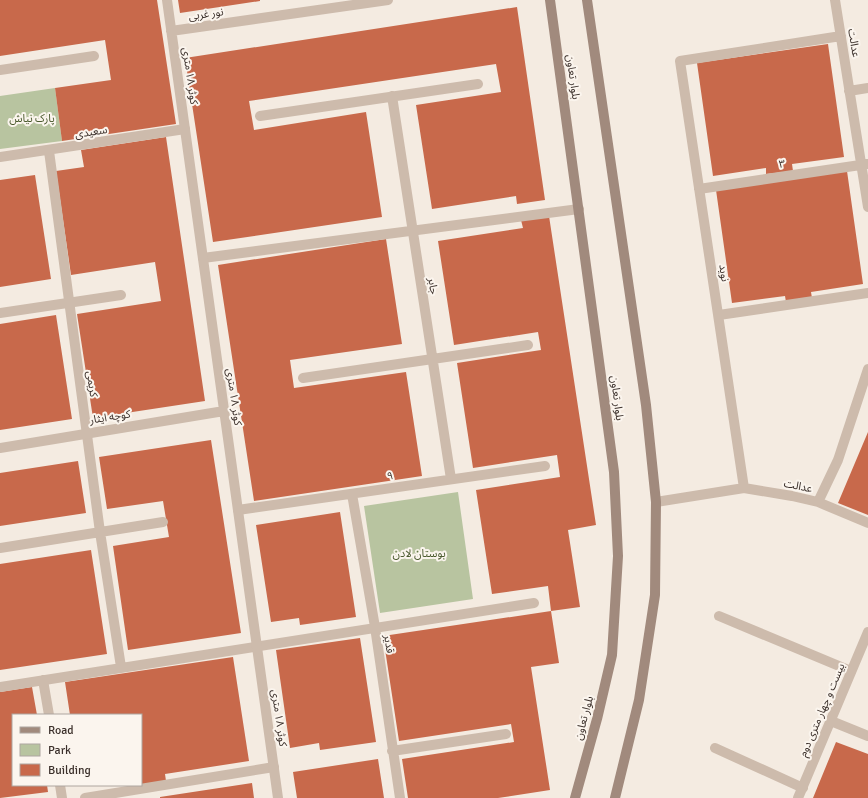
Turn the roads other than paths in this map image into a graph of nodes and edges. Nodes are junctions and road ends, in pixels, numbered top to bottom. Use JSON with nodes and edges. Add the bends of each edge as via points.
{"nodes":[{"id":1,"x":167,"y":0,"type":"edge"},
{"id":2,"x":388,"y":0,"type":"edge"},
{"id":3,"x":550,"y":0,"type":"edge"},
{"id":4,"x":587,"y":0,"type":"edge"},
{"id":5,"x":835,"y":0,"type":"edge"},
{"id":6,"x":171,"y":31,"type":"junction"},
{"id":7,"x":841,"y":36,"type":"junction"},
{"id":8,"x":94,"y":56,"type":"dead end"},
{"id":9,"x":0,"y":70,"type":"edge"},
{"id":10,"x":478,"y":84,"type":"dead end"},
{"id":11,"x":868,"y":88,"type":"edge"},
{"id":12,"x":849,"y":91,"type":"junction"},
{"id":13,"x":392,"y":96,"type":"junction"},
{"id":14,"x":260,"y":116,"type":"dead end"},
{"id":15,"x":185,"y":129,"type":"junction"},
{"id":16,"x":49,"y":151,"type":"junction"},
{"id":17,"x":0,"y":157,"type":"edge"},
{"id":18,"x":865,"y":164,"type":"edge"},
{"id":19,"x":699,"y":189,"type":"junction"},
{"id":20,"x":868,"y":208,"type":"edge"},
{"id":21,"x":579,"y":209,"type":"junction"},
{"id":22,"x":412,"y":229,"type":"junction"},
{"id":23,"x":203,"y":258,"type":"junction"},
{"id":24,"x":868,"y":293,"type":"edge"},
{"id":25,"x":121,"y":295,"type":"dead end"},
{"id":26,"x":70,"y":303,"type":"junction"},
{"id":27,"x":0,"y":313,"type":"edge"},
{"id":28,"x":719,"y":315,"type":"junction"},
{"id":29,"x":528,"y":344,"type":"dead end"},
{"id":30,"x":432,"y":359,"type":"junction"},
{"id":31,"x":868,"y":369,"type":"edge"},
{"id":32,"x":303,"y":378,"type":"dead end"},
{"id":33,"x":224,"y":411,"type":"junction"},
{"id":34,"x":87,"y":433,"type":"junction"},
{"id":35,"x":0,"y":448,"type":"edge"},
{"id":36,"x":545,"y":466,"type":"dead end"},
{"id":37,"x":451,"y":479,"type":"junction"},
{"id":38,"x":744,"y":488,"type":"junction"},
{"id":39,"x":352,"y":494,"type":"junction"},
{"id":40,"x":656,"y":502,"type":"junction"},
{"id":41,"x":818,"y":502,"type":"junction"},
{"id":42,"x":238,"y":510,"type":"junction"},
{"id":43,"x":163,"y":522,"type":"dead end"},
{"id":44,"x":868,"y":523,"type":"edge"},
{"id":45,"x":100,"y":532,"type":"junction"},
{"id":46,"x":0,"y":548,"type":"edge"},
{"id":47,"x":534,"y":603,"type":"dead end"},
{"id":48,"x":719,"y":616,"type":"dead end"},
{"id":49,"x":375,"y":627,"type":"junction"},
{"id":50,"x":868,"y":632,"type":"edge"},
{"id":51,"x":257,"y":646,"type":"junction"},
{"id":52,"x":121,"y":667,"type":"junction"},
{"id":53,"x":851,"y":671,"type":"junction"},
{"id":54,"x":43,"y":680,"type":"junction"},
{"id":55,"x":0,"y":686,"type":"edge"},
{"id":56,"x":49,"y":714,"type":"edge"},
{"id":57,"x":831,"y":721,"type":"junction"},
{"id":58,"x":506,"y":734,"type":"dead end"},
{"id":59,"x":868,"y":736,"type":"edge"},
{"id":60,"x":715,"y":748,"type":"dead end"},
{"id":61,"x":392,"y":752,"type":"junction"},
{"id":62,"x":274,"y":767,"type":"junction"},
{"id":63,"x":60,"y":786,"type":"edge"},
{"id":64,"x":803,"y":788,"type":"junction"},
{"id":65,"x":62,"y":798,"type":"edge"},
{"id":66,"x":85,"y":798,"type":"edge"},
{"id":67,"x":278,"y":798,"type":"edge"},
{"id":68,"x":400,"y":798,"type":"edge"},
{"id":69,"x":575,"y":798,"type":"edge"},
{"id":70,"x":615,"y":798,"type":"edge"},
{"id":71,"x":798,"y":798,"type":"edge"}],
"edges":[{"from":1,"to":6,"type":"street","name":"کوثر ۱۸ متری"},
{"from":2,"to":6,"type":"street","name":"نور غربی"},
{"from":3,"to":21,"type":"main road","name":"بلوار تعاون"},
{"from":4,"to":40,"type":"main road","via":[[646,405]]},
{"from":5,"to":7,"type":"street","name":"عدالت"},
{"from":6,"to":15,"type":"street","name":"کوثر ۱۸ متری"},
{"from":7,"to":12,"type":"street","name":"عدالت"},
{"from":7,"to":19,"type":"street","name":"نوید","via":[[680,61]]},
{"from":8,"to":9,"type":"street"},
{"from":10,"to":13,"type":"street"},
{"from":11,"to":12,"type":"street"},
{"from":12,"to":18,"type":"street","name":"عدالت"},
{"from":13,"to":14,"type":"street"},
{"from":13,"to":22,"type":"street","name":"جابر"},
{"from":15,"to":16,"type":"street","name":"سعیدی"},
{"from":15,"to":23,"type":"street","name":"کوثر ۱۸ متری"},
{"from":16,"to":17,"type":"street","name":"سعیدی"},
{"from":16,"to":26,"type":"street","name":"کریمی"},
{"from":18,"to":19,"type":"street","name":"۳"},
{"from":18,"to":20,"type":"street","name":"عدالت"},
{"from":19,"to":28,"type":"street","name":"نوید"},
{"from":21,"to":22,"type":"street"},
{"from":21,"to":69,"type":"main road","name":"بلوار تعاون","via":[[614,472],[618,556],[612,655]]},
{"from":22,"to":23,"type":"street"},
{"from":22,"to":30,"type":"street","name":"جابر"},
{"from":23,"to":33,"type":"street","name":"کوثر ۱۸ متری"},
{"from":24,"to":28,"type":"street"},
{"from":25,"to":26,"type":"street"},
{"from":26,"to":27,"type":"street"},
{"from":26,"to":34,"type":"street","name":"کریمی"},
{"from":28,"to":38,"type":"street","name":"نوید"},
{"from":29,"to":30,"type":"street"},
{"from":30,"to":32,"type":"street"},
{"from":30,"to":37,"type":"street","name":"جابر"},
{"from":31,"to":41,"type":"street","name":"عدالت","via":[[838,460]]},
{"from":33,"to":34,"type":"street","name":"کوچه ایثار"},
{"from":33,"to":42,"type":"street","name":"کوثر ۱۸ متری"},
{"from":34,"to":35,"type":"street","name":"کوچه ایثار"},
{"from":34,"to":45,"type":"street","name":"کریمی"},
{"from":36,"to":37,"type":"street","name":"۹"},
{"from":37,"to":39,"type":"street","name":"۹"},
{"from":38,"to":40,"type":"street","name":"عدالت"},
{"from":38,"to":41,"type":"street","name":"عدالت"},
{"from":39,"to":42,"type":"street","name":"۹"},
{"from":39,"to":49,"type":"street","name":"قدیر"},
{"from":40,"to":70,"type":"main road","via":[[655,595],[639,700]]},
{"from":41,"to":44,"type":"street"},
{"from":42,"to":51,"type":"street","name":"کوثر ۱۸ متری"},
{"from":43,"to":45,"type":"street"},
{"from":45,"to":46,"type":"street"},
{"from":45,"to":52,"type":"street","name":"کریمی"},
{"from":47,"to":49,"type":"street"},
{"from":48,"to":53,"type":"street"},
{"from":49,"to":51,"type":"street"},
{"from":49,"to":61,"type":"street","name":"قدیر"},
{"from":50,"to":53,"type":"street","name":"بیست و چهار متری دوم"},
{"from":51,"to":52,"type":"street"},
{"from":51,"to":62,"type":"street","name":"کوثر ۱۸ متری"},
{"from":52,"to":54,"type":"street"},
{"from":53,"to":57,"type":"street","name":"بیست و چهار متری دوم"},
{"from":54,"to":55,"type":"street"},
{"from":54,"to":56,"type":"street"},
{"from":57,"to":59,"type":"street"},
{"from":57,"to":64,"type":"street","name":"بیست و چهار متری دوم"},
{"from":58,"to":61,"type":"street"},
{"from":60,"to":64,"type":"street"},
{"from":61,"to":68,"type":"street","name":"قدیر"},
{"from":62,"to":66,"type":"street"},
{"from":62,"to":67,"type":"street","name":"کوثر ۱۸ متری"},
{"from":63,"to":65,"type":"street"},
{"from":64,"to":71,"type":"street","name":"بیست و چهار متری دوم"}]}
